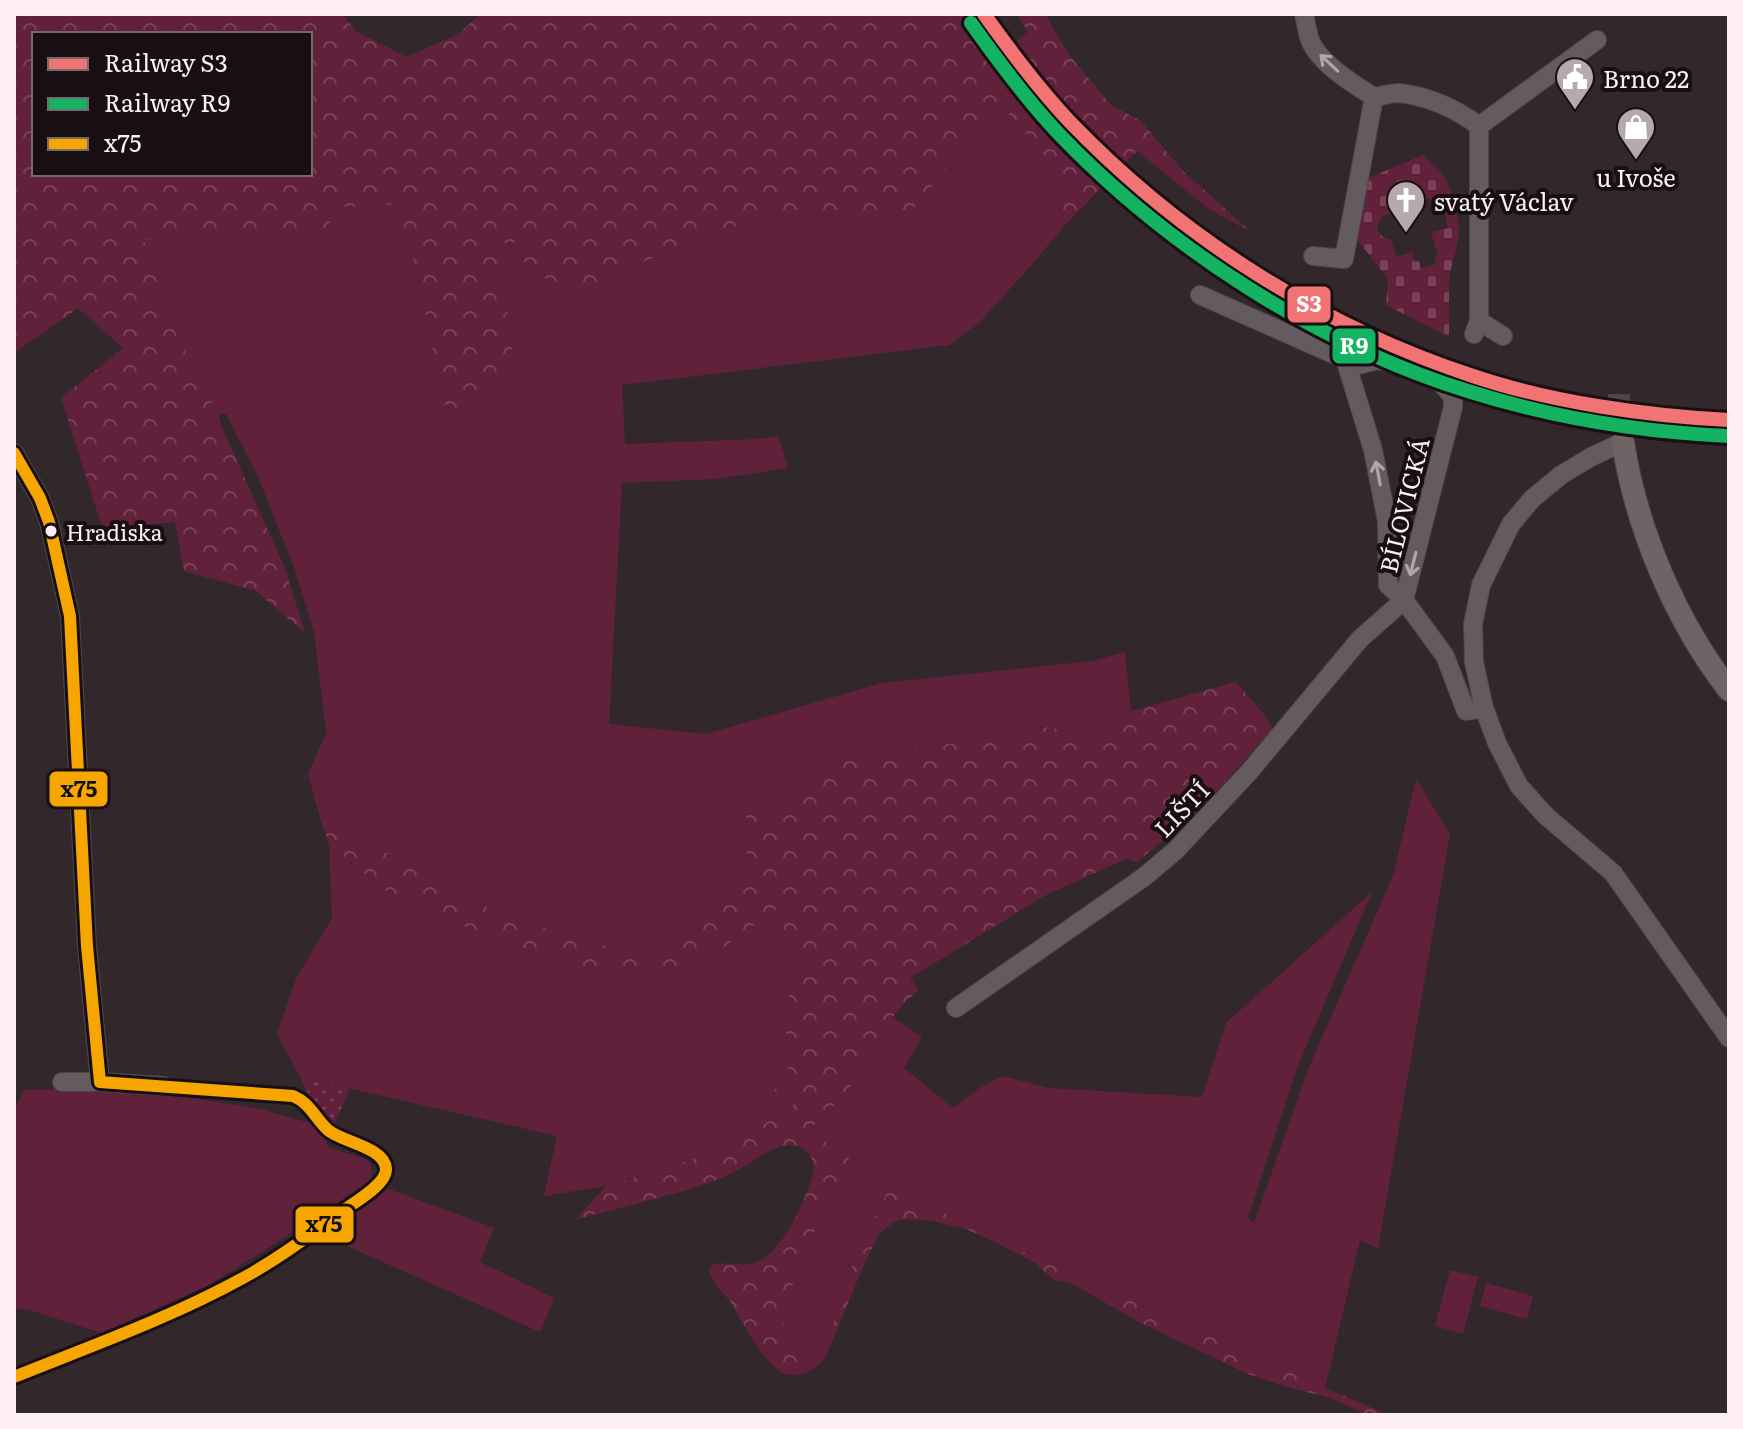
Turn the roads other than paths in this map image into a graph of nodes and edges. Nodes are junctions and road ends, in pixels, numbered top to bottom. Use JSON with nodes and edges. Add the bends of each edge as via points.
{"nodes":[{"id":1,"x":1304,"y":14,"type":"edge"},
{"id":2,"x":1597,"y":40,"type":"dead end"},
{"id":3,"x":1374,"y":97,"type":"junction"},
{"id":4,"x":1479,"y":126,"type":"junction"},
{"id":5,"x":1313,"y":256,"type":"dead end"},
{"id":6,"x":1200,"y":295,"type":"dead end"},
{"id":7,"x":1503,"y":336,"type":"dead end"},
{"id":8,"x":1345,"y":359,"type":"junction"},
{"id":9,"x":1620,"y":426,"type":"joint"},
{"id":10,"x":14,"y":453,"type":"edge"},
{"id":11,"x":1404,"y":600,"type":"junction"},
{"id":12,"x":1729,"y":690,"type":"edge"},
{"id":13,"x":1484,"y":708,"type":"junction"},
{"id":14,"x":956,"y":1008,"type":"dead end"},
{"id":15,"x":1729,"y":1038,"type":"edge"},
{"id":16,"x":62,"y":1082,"type":"dead end"},
{"id":17,"x":100,"y":1082,"type":"junction"},
{"id":18,"x":164,"y":1086,"type":"dead end"}],
"edges":[{"from":3,"to":1,"type":"street","one_way":true,"via":[[1323,60],[1310,41]]},
{"from":2,"to":4,"type":"street"},
{"from":3,"to":4,"type":"street","via":[[1396,93],[1439,102]]},
{"from":3,"to":5,"type":"street","via":[[1344,259]]},
{"from":4,"to":7,"type":"street","via":[[1476,328]]},
{"from":6,"to":8,"type":"street"},
{"from":11,"to":8,"type":"street","one_way":true,"via":[[1388,585],[1387,521]]},
{"from":8,"to":11,"type":"street","name":"BÍLOVICKÁ","one_way":true,"via":[[1358,365],[1391,362],[1438,379],[1453,397]]},
{"from":9,"to":12,"type":"main road","via":[[1628,477],[1663,575],[1696,643]]},
{"from":9,"to":13,"type":"street","via":[[1591,457],[1532,499],[1495,553],[1473,624]]},
{"from":10,"to":17,"type":"street","via":[[49,522],[70,616],[87,946]]},
{"from":11,"to":13,"type":"street","name":"BÍLOVICKÁ","via":[[1445,656],[1466,711]]},
{"from":11,"to":14,"type":"street","name":"LIŠTÍ","via":[[1360,639],[1176,850]]},
{"from":13,"to":15,"type":"street","via":[[1519,786],[1613,873]]},
{"from":16,"to":17,"type":"street"},
{"from":17,"to":18,"type":"street"}]}
